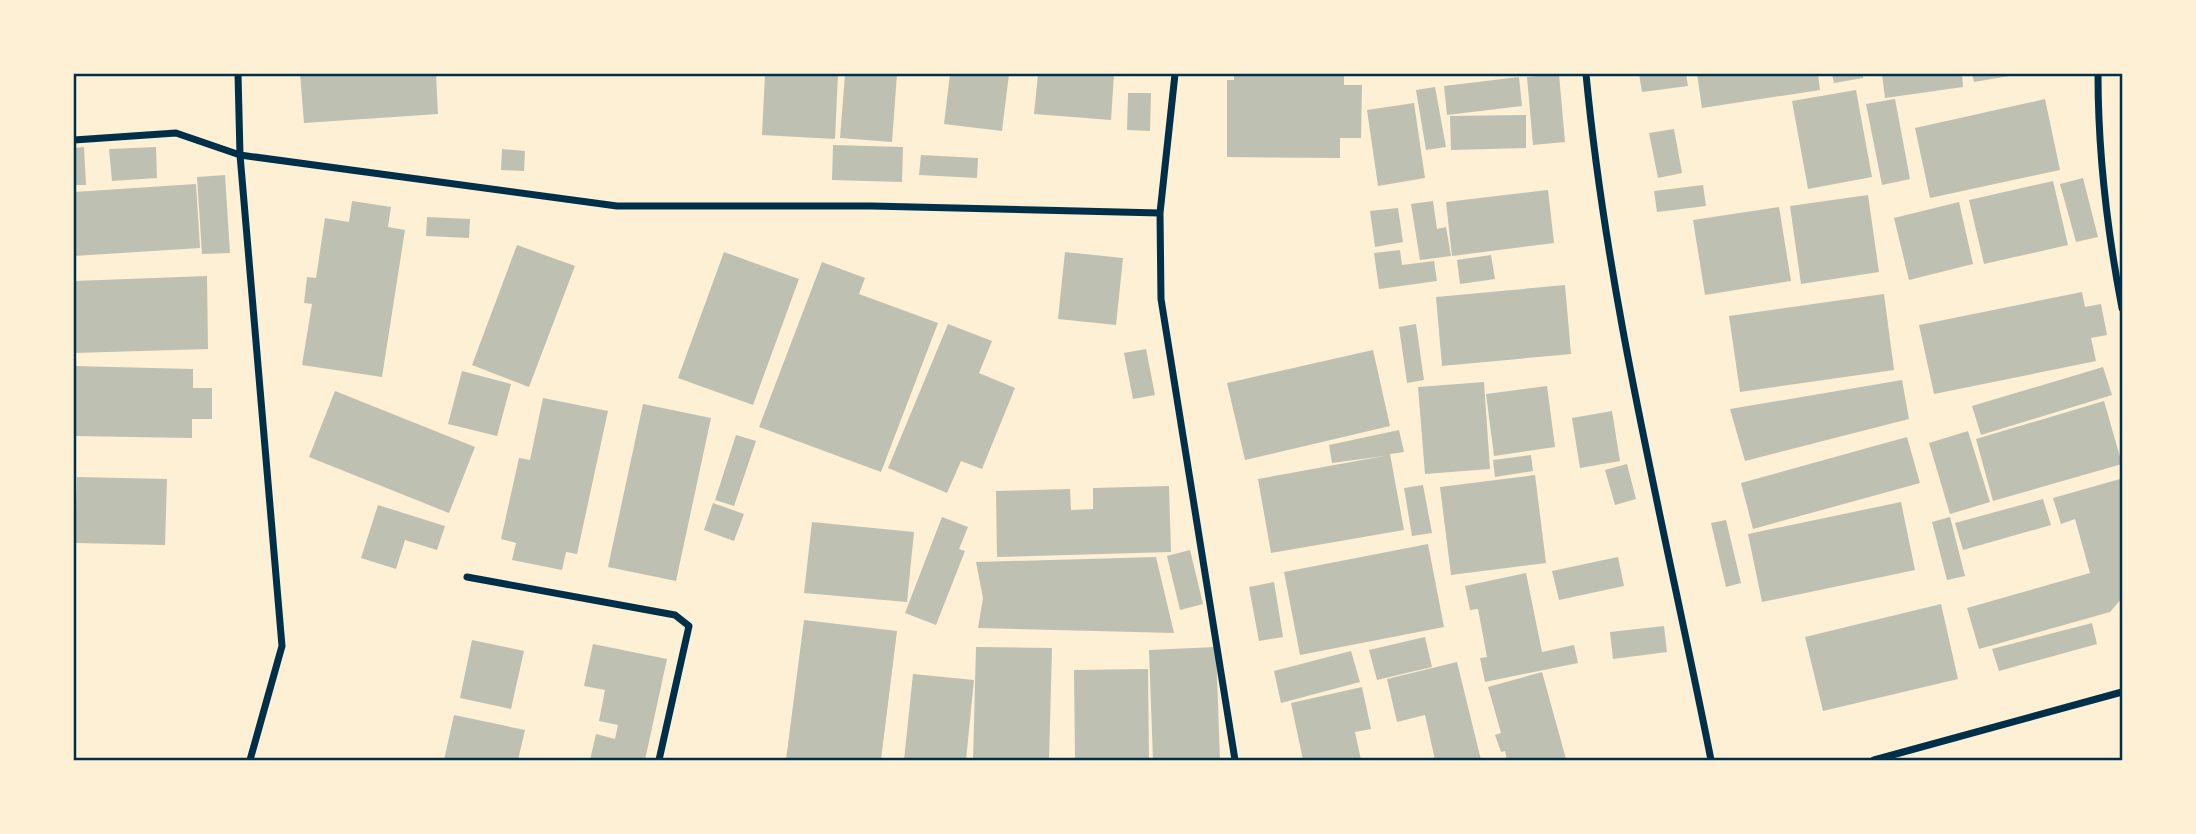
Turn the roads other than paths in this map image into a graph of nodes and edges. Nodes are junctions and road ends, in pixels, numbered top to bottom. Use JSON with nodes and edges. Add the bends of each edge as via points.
{"nodes":[{"id":1,"x":238,"y":74,"type":"edge"},
{"id":2,"x":1175,"y":74,"type":"edge"},
{"id":3,"x":1586,"y":74,"type":"edge"},
{"id":4,"x":2098,"y":74,"type":"edge"},
{"id":5,"x":74,"y":140,"type":"edge"},
{"id":6,"x":240,"y":155,"type":"junction"},
{"id":7,"x":1160,"y":212,"type":"junction"},
{"id":8,"x":2123,"y":308,"type":"edge"},
{"id":9,"x":467,"y":576,"type":"dead end"},
{"id":10,"x":2123,"y":692,"type":"edge"},
{"id":11,"x":250,"y":761,"type":"edge"},
{"id":12,"x":659,"y":761,"type":"edge"},
{"id":13,"x":1235,"y":761,"type":"edge"},
{"id":14,"x":1711,"y":761,"type":"edge"},
{"id":15,"x":1874,"y":761,"type":"edge"}],
"edges":[{"from":1,"to":6,"type":"street"},
{"from":2,"to":7,"type":"street"},
{"from":3,"to":14,"type":"street","via":[[1596,176],[1628,355]]},
{"from":4,"to":8,"type":"street","via":[[2098,142]]},
{"from":5,"to":6,"type":"street","via":[[176,134]]},
{"from":6,"to":7,"type":"street","via":[[617,206]]},
{"from":6,"to":11,"type":"street","via":[[282,646]]},
{"from":7,"to":13,"type":"street","via":[[1161,299]]},
{"from":9,"to":12,"type":"street","via":[[675,615],[690,626]]},
{"from":10,"to":15,"type":"street"}]}
